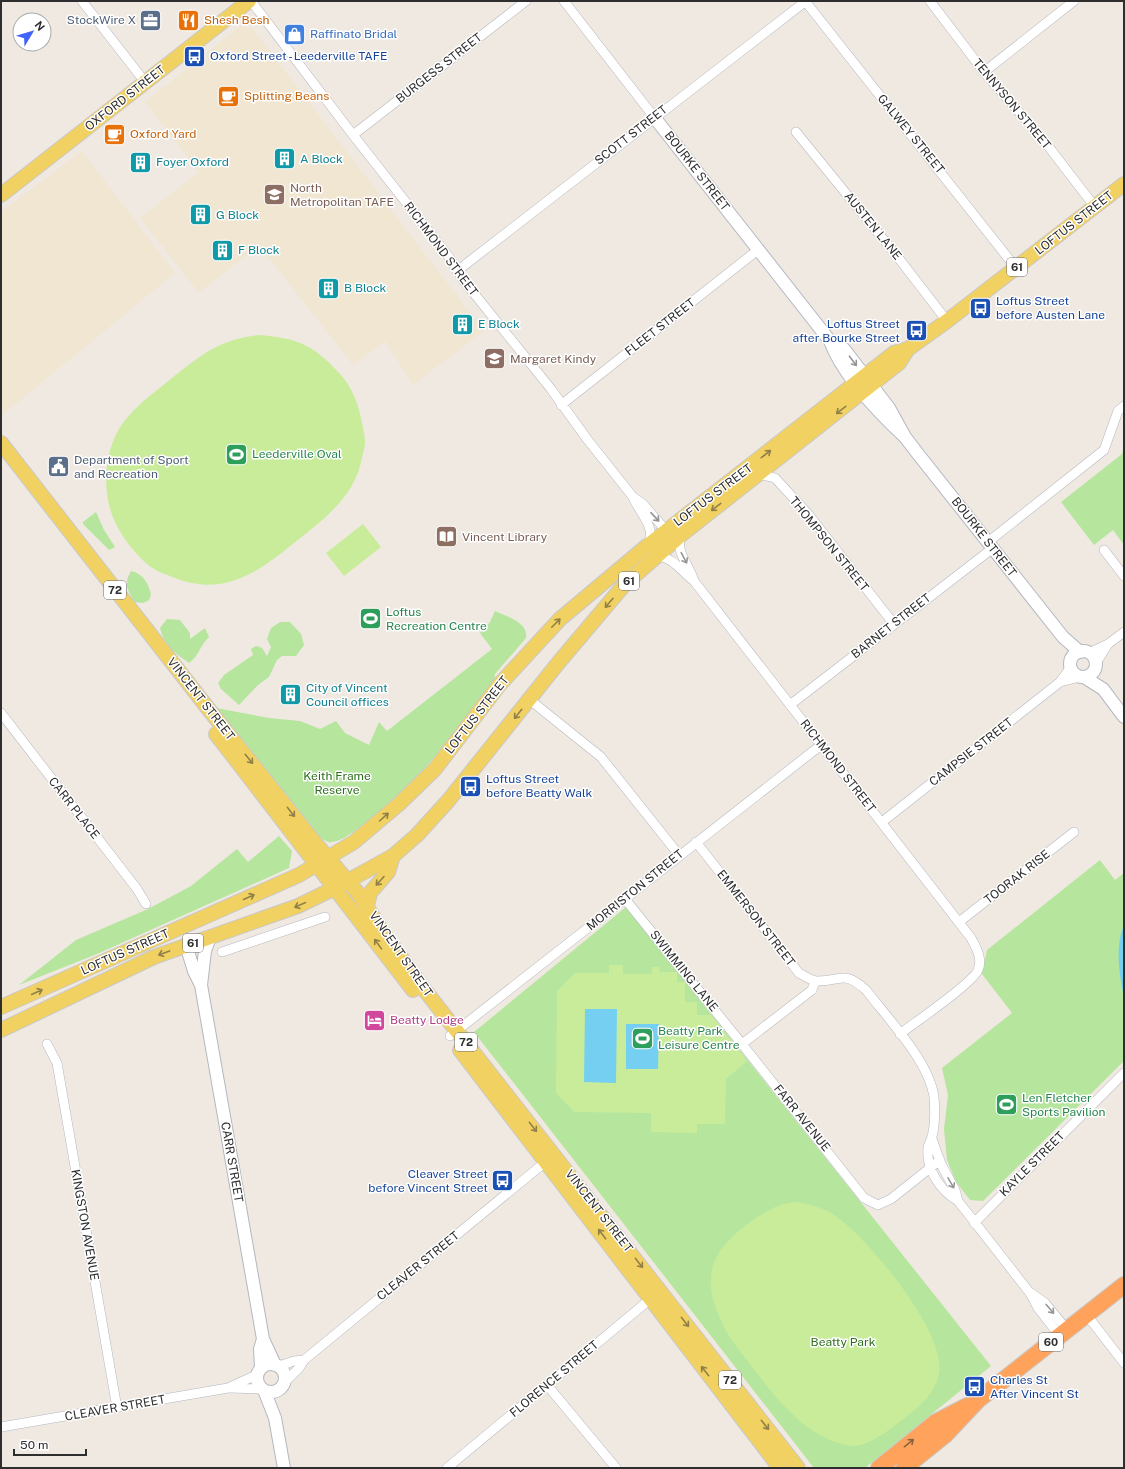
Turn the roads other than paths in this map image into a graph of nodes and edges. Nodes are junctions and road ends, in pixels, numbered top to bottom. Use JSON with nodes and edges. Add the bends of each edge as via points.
{"nodes":[{"id":1,"x":82,"y":1,"type":"edge"},
{"id":2,"x":250,"y":1,"type":"edge"},
{"id":3,"x":526,"y":1,"type":"edge"},
{"id":4,"x":564,"y":1,"type":"edge"},
{"id":5,"x":805,"y":1,"type":"edge"},
{"id":6,"x":930,"y":1,"type":"edge"},
{"id":7,"x":1074,"y":1,"type":"edge"},
{"id":8,"x":984,"y":72,"type":"junction"},
{"id":9,"x":146,"y":82,"type":"junction"},
{"id":10,"x":654,"y":117,"type":"junction"},
{"id":11,"x":796,"y":132,"type":"dead end"},
{"id":12,"x":353,"y":135,"type":"junction"},
{"id":13,"x":1124,"y":184,"type":"edge"},
{"id":14,"x":1,"y":195,"type":"edge"},
{"id":15,"x":1095,"y":207,"type":"junction"},
{"id":16,"x":759,"y":249,"type":"junction"},
{"id":17,"x":1016,"y":268,"type":"junction"},
{"id":18,"x":456,"y":271,"type":"junction"},
{"id":19,"x":947,"y":321,"type":"junction"},
{"id":20,"x":864,"y":384,"type":"junction"},
{"id":21,"x":561,"y":405,"type":"junction"},
{"id":22,"x":1124,"y":406,"type":"edge"},
{"id":23,"x":1,"y":443,"type":"edge"},
{"id":24,"x":1,"y":457,"type":"edge"},
{"id":25,"x":759,"y":474,"type":"junction"},
{"id":26,"x":633,"y":497,"type":"junction"},
{"id":27,"x":674,"y":535,"type":"junction"},
{"id":28,"x":990,"y":545,"type":"junction"},
{"id":29,"x":647,"y":546,"type":"junction"},
{"id":30,"x":1104,"y":550,"type":"dead end"},
{"id":31,"x":657,"y":556,"type":"junction"},
{"id":32,"x":1124,"y":576,"type":"edge"},
{"id":33,"x":694,"y":581,"type":"junction"},
{"id":34,"x":893,"y":623,"type":"junction"},
{"id":35,"x":1124,"y":632,"type":"edge"},
{"id":36,"x":1063,"y":637,"type":"junction"},
{"id":37,"x":1090,"y":659,"type":"junction"},
{"id":38,"x":1071,"y":664,"type":"junction"},
{"id":39,"x":1082,"y":677,"type":"junction"},
{"id":40,"x":1060,"y":682,"type":"junction"},
{"id":41,"x":1102,"y":689,"type":"junction"},
{"id":42,"x":530,"y":700,"type":"junction"},
{"id":43,"x":790,"y":705,"type":"junction"},
{"id":44,"x":1,"y":713,"type":"edge"},
{"id":45,"x":1124,"y":717,"type":"edge"},
{"id":46,"x":821,"y":745,"type":"junction"},
{"id":47,"x":882,"y":822,"type":"junction"},
{"id":48,"x":1074,"y":832,"type":"dead end"},
{"id":49,"x":696,"y":842,"type":"junction"},
{"id":50,"x":679,"y":855,"type":"junction"},
{"id":51,"x":393,"y":856,"type":"junction"},
{"id":52,"x":322,"y":862,"type":"junction"},
{"id":53,"x":348,"y":881,"type":"junction"},
{"id":54,"x":335,"y":888,"type":"junction"},
{"id":55,"x":625,"y":899,"type":"junction"},
{"id":56,"x":146,"y":904,"type":"dead end"},
{"id":57,"x":367,"y":906,"type":"junction"},
{"id":58,"x":325,"y":917,"type":"dead end"},
{"id":59,"x":268,"y":918,"type":"junction"},
{"id":60,"x":959,"y":922,"type":"junction"},
{"id":61,"x":274,"y":934,"type":"junction"},
{"id":62,"x":210,"y":937,"type":"junction"},
{"id":63,"x":186,"y":945,"type":"junction"},
{"id":64,"x":222,"y":952,"type":"dead end"},
{"id":65,"x":815,"y":981,"type":"junction"},
{"id":66,"x":201,"y":985,"type":"junction"},
{"id":67,"x":1,"y":1007,"type":"edge"},
{"id":68,"x":1,"y":1030,"type":"edge"},
{"id":69,"x":453,"y":1033,"type":"junction"},
{"id":70,"x":900,"y":1034,"type":"junction"},
{"id":71,"x":48,"y":1044,"type":"dead end"},
{"id":72,"x":742,"y":1044,"type":"junction"},
{"id":73,"x":1124,"y":1073,"type":"edge"},
{"id":74,"x":932,"y":1139,"type":"junction"},
{"id":75,"x":535,"y":1146,"type":"junction"},
{"id":76,"x":551,"y":1158,"type":"junction"},
{"id":77,"x":940,"y":1160,"type":"junction"},
{"id":78,"x":930,"y":1168,"type":"junction"},
{"id":79,"x":532,"y":1172,"type":"junction"},
{"id":80,"x":958,"y":1201,"type":"junction"},
{"id":81,"x":974,"y":1223,"type":"junction"},
{"id":82,"x":1124,"y":1284,"type":"edge"},
{"id":83,"x":656,"y":1295,"type":"junction"},
{"id":84,"x":1086,"y":1314,"type":"junction"},
{"id":85,"x":1063,"y":1333,"type":"junction"},
{"id":86,"x":263,"y":1339,"type":"junction"},
{"id":87,"x":304,"y":1360,"type":"junction"},
{"id":88,"x":1124,"y":1363,"type":"edge"},
{"id":89,"x":277,"y":1365,"type":"junction"},
{"id":90,"x":259,"y":1371,"type":"junction"},
{"id":91,"x":283,"y":1385,"type":"junction"},
{"id":92,"x":547,"y":1385,"type":"junction"},
{"id":93,"x":228,"y":1388,"type":"junction"},
{"id":94,"x":262,"y":1390,"type":"junction"},
{"id":95,"x":978,"y":1400,"type":"junction"},
{"id":96,"x":117,"y":1408,"type":"junction"},
{"id":97,"x":275,"y":1418,"type":"junction"},
{"id":98,"x":1,"y":1427,"type":"edge"},
{"id":99,"x":613,"y":1467,"type":"edge"},
{"id":100,"x":284,"y":1468,"type":"edge"},
{"id":101,"x":447,"y":1468,"type":"edge"},
{"id":102,"x":780,"y":1468,"type":"edge"},
{"id":103,"x":798,"y":1468,"type":"edge"},
{"id":104,"x":879,"y":1468,"type":"edge"},
{"id":105,"x":904,"y":1468,"type":"edge"}],
"edges":[{"from":1,"to":9,"type":"street"},
{"from":2,"to":9,"type":"main road","name":"OXFORD STREET"},
{"from":2,"to":12,"type":"street","name":"RICHMOND STREET"},
{"from":3,"to":12,"type":"street","name":"BURGESS STREET"},
{"from":4,"to":10,"type":"street","name":"BOURKE STREET"},
{"from":5,"to":10,"type":"street","name":"SCOTT STREET"},
{"from":5,"to":17,"type":"street","name":"GALWEY STREET"},
{"from":6,"to":8,"type":"street","name":"TENNYSON STREET"},
{"from":7,"to":8,"type":"street"},
{"from":8,"to":15,"type":"street","name":"TENNYSON STREET","via":[[1045,142]]},
{"from":9,"to":14,"type":"main road","name":"OXFORD STREET"},
{"from":10,"to":16,"type":"street","name":"BOURKE STREET"},
{"from":10,"to":18,"type":"street","name":"SCOTT STREET"},
{"from":11,"to":19,"type":"street","name":"AUSTEN LANE"},
{"from":12,"to":18,"type":"street","name":"RICHMOND STREET","via":[[449,257]]},
{"from":13,"to":15,"type":"main road","name":"LOFTUS STREET","number":"61"},
{"from":15,"to":17,"type":"main road","name":"LOFTUS STREET","number":"61"},
{"from":16,"to":20,"type":"street","name":"BOURKE STREET","via":[[830,341],[836,356]]},
{"from":16,"to":21,"type":"street","name":"FLEET STREET"},
{"from":17,"to":19,"type":"main road","name":"LOFTUS STREET","number":"61"},
{"from":18,"to":21,"type":"street","name":"RICHMOND STREET"},
{"from":19,"to":20,"type":"main road","name":"LOFTUS STREET","number":"61","via":[[908,349],[899,363]]},
{"from":20,"to":25,"type":"main road","name":"LOFTUS STREET","number":"61","one_way":true},
{"from":27,"to":20,"type":"main road","name":"LOFTUS STREET","number":"61","one_way":true},
{"from":20,"to":28,"type":"street","name":"BOURKE STREET","via":[[889,408],[905,437]]},
{"from":21,"to":26,"type":"street","name":"RICHMOND STREET"},
{"from":22,"to":28,"type":"street","name":"BARNET STREET","via":[[1118,411],[1104,450]]},
{"from":23,"to":52,"type":"main road","name":"VINCENT STREET","number":"72","one_way":true,"via":[[210,711]]},
{"from":24,"to":52,"type":"main road","name":"VINCENT STREET","number":"72","via":[[258,788]]},
{"from":25,"to":27,"type":"main road","name":"LOFTUS STREET","number":"61","one_way":true},
{"from":25,"to":34,"type":"street","name":"THOMPSON STREET","via":[[775,478],[809,514]]},
{"from":26,"to":27,"type":"street","name":"RICHMOND STREET","one_way":true},
{"from":26,"to":29,"type":"street","name":"RICHMOND STREET","via":[[651,530],[652,535]]},
{"from":27,"to":29,"type":"main road","name":"LOFTUS STREET","number":"61"},
{"from":27,"to":31,"type":"main road","name":"LOFTUS STREET","number":"61"},
{"from":27,"to":33,"type":"street","name":"RICHMOND STREET","one_way":true},
{"from":28,"to":34,"type":"street","name":"BARNET STREET"},
{"from":28,"to":36,"type":"street","name":"BOURKE STREET"},
{"from":52,"to":29,"type":"main road","name":"LOFTUS STREET","number":"61","one_way":true,"via":[[376,825],[417,788],[435,769],[500,684],[552,627]]},
{"from":30,"to":32,"type":"street"},
{"from":31,"to":33,"type":"street","name":"RICHMOND STREET","via":[[675,563]]},
{"from":31,"to":42,"type":"main road","name":"LOFTUS STREET","number":"61","one_way":true,"via":[[625,584]]},
{"from":33,"to":43,"type":"street","name":"RICHMOND STREET"},
{"from":34,"to":43,"type":"street","name":"BARNET STREET"},
{"from":35,"to":37,"type":"street"},
{"from":36,"to":37,"type":"street","name":"BOURKE STREET"},
{"from":36,"to":38,"type":"street","name":"BOURKE STREET"},
{"from":37,"to":38,"type":"street","via":[[1074,655]]},
{"from":37,"to":39,"type":"street","via":[[1092,674]]},
{"from":37,"to":41,"type":"street"},
{"from":38,"to":39,"type":"street","via":[[1074,673]]},
{"from":38,"to":40,"type":"street","name":"CAMPSIE STREET"},
{"from":39,"to":40,"type":"street","name":"CAMPSIE STREET"},
{"from":39,"to":41,"type":"street"},
{"from":40,"to":47,"type":"street","name":"CAMPSIE STREET"},
{"from":41,"to":45,"type":"street"},
{"from":42,"to":50,"type":"street","via":[[602,757]]},
{"from":42,"to":51,"type":"main road","name":"LOFTUS STREET","number":"61","one_way":true,"via":[[430,822]]},
{"from":43,"to":46,"type":"street","name":"RICHMOND STREET"},
{"from":44,"to":56,"type":"street","name":"CARR PLACE"},
{"from":46,"to":47,"type":"street","name":"RICHMOND STREET"},
{"from":46,"to":49,"type":"street","name":"MORRISTON STREET"},
{"from":47,"to":60,"type":"street","name":"RICHMOND STREET"},
{"from":48,"to":60,"type":"street","name":"TOORAK RISE"},
{"from":49,"to":50,"type":"street","name":"MORRISTON STREET"},
{"from":49,"to":65,"type":"street","name":"EMMERSON STREET","via":[[798,973]]},
{"from":50,"to":55,"type":"street","name":"MORRISTON STREET"},
{"from":51,"to":53,"type":"main road","name":"LOFTUS STREET","number":"61"},
{"from":51,"to":57,"type":"main road","one_way":true,"via":[[388,872],[370,893]]},
{"from":52,"to":53,"type":"main road","name":"VINCENT STREET","number":"72"},
{"from":52,"to":54,"type":"main road","name":"VINCENT STREET","number":"72"},
{"from":67,"to":52,"type":"main road","name":"LOFTUS STREET","number":"61","one_way":true,"via":[[299,875]]},
{"from":53,"to":54,"type":"main road","name":"LOFTUS STREET","number":"61"},
{"from":53,"to":57,"type":"main road","name":"VINCENT STREET","number":"72"},
{"from":54,"to":59,"type":"main road","name":"LOFTUS STREET","number":"61","one_way":true},
{"from":69,"to":54,"type":"main road","name":"VINCENT STREET","number":"72","one_way":true},
{"from":55,"to":69,"type":"street","name":"MORRISTON STREET"},
{"from":55,"to":72,"type":"street","name":"SWIMMING LANE"},
{"from":57,"to":69,"type":"main road","name":"VINCENT STREET","number":"72"},
{"from":58,"to":61,"type":"street"},
{"from":59,"to":61,"type":"street"},
{"from":59,"to":62,"type":"main road","name":"LOFTUS STREET","number":"61"},
{"from":60,"to":70,"type":"street","name":"RICHMOND STREET","via":[[979,954],[978,970],[969,982]]},
{"from":61,"to":64,"type":"street"},
{"from":62,"to":63,"type":"main road","name":"LOFTUS STREET","number":"61"},
{"from":62,"to":66,"type":"street","name":"CARR STREET","via":[[205,951]]},
{"from":63,"to":66,"type":"street","name":"CARR STREET"},
{"from":63,"to":68,"type":"main road","name":"LOFTUS STREET","number":"61","one_way":true,"via":[[154,957]]},
{"from":65,"to":70,"type":"street","via":[[839,978],[854,980],[866,990]]},
{"from":65,"to":72,"type":"street","via":[[812,990]]},
{"from":66,"to":86,"type":"street","name":"CARR STREET"},
{"from":69,"to":75,"type":"main road","name":"VINCENT STREET","number":"72"},
{"from":69,"to":76,"type":"main road","name":"VINCENT STREET","number":"72","one_way":true},
{"from":70,"to":74,"type":"street","via":[[924,1067],[931,1083],[934,1099]]},
{"from":71,"to":96,"type":"street","name":"KINGSTON AVENUE","via":[[57,1063]]},
{"from":72,"to":78,"type":"street","name":"FARR AVENUE","via":[[864,1198],[878,1204],[891,1199]]},
{"from":73,"to":81,"type":"street","name":"KAYLE STREET"},
{"from":74,"to":77,"type":"street"},
{"from":74,"to":78,"type":"street","via":[[928,1147]]},
{"from":75,"to":76,"type":"main road","name":"VINCENT STREET","number":"72"},
{"from":75,"to":79,"type":"street","via":[[537,1159]]},
{"from":76,"to":79,"type":"street","name":"CLEAVER STREET"},
{"from":76,"to":83,"type":"main road","name":"VINCENT STREET","number":"72"},
{"from":77,"to":78,"type":"street","name":"FARR AVENUE"},
{"from":77,"to":80,"type":"street","one_way":true},
{"from":78,"to":80,"type":"street","via":[[942,1188]]},
{"from":79,"to":87,"type":"street","name":"CLEAVER STREET"},
{"from":80,"to":81,"type":"street"},
{"from":81,"to":85,"type":"street","via":[[1030,1293],[1045,1304]]},
{"from":82,"to":84,"type":"highway","number":"60"},
{"from":83,"to":92,"type":"street","name":"FLORENCE STREET"},
{"from":102,"to":83,"type":"main road","name":"VINCENT STREET","number":"72","one_way":true},
{"from":83,"to":103,"type":"main road","name":"VINCENT STREET","number":"72","one_way":true},
{"from":84,"to":85,"type":"highway","number":"60"},
{"from":84,"to":88,"type":"street"},
{"from":85,"to":95,"type":"highway","number":"60"},
{"from":86,"to":89,"type":"street","name":"CARR STREET"},
{"from":86,"to":90,"type":"street","name":"CARR STREET"},
{"from":87,"to":89,"type":"street"},
{"from":87,"to":91,"type":"street","name":"CLEAVER STREET"},
{"from":89,"to":90,"type":"street","via":[[266,1364]]},
{"from":89,"to":91,"type":"street","via":[[284,1374]]},
{"from":90,"to":93,"type":"street"},
{"from":90,"to":94,"type":"street","via":[[258,1385]]},
{"from":91,"to":94,"type":"street","via":[[275,1392]]},
{"from":91,"to":97,"type":"street"},
{"from":92,"to":99,"type":"street"},
{"from":92,"to":101,"type":"street","name":"FLORENCE STREET"},
{"from":93,"to":94,"type":"street"},
{"from":93,"to":96,"type":"street","name":"CLEAVER STREET"},
{"from":94,"to":97,"type":"street"},
{"from":104,"to":95,"type":"highway","number":"60","one_way":true,"via":[[936,1422]]},
{"from":95,"to":105,"type":"highway","number":"60","via":[[945,1436]]},
{"from":96,"to":98,"type":"street","name":"CLEAVER STREET"},
{"from":97,"to":100,"type":"street"}]}
